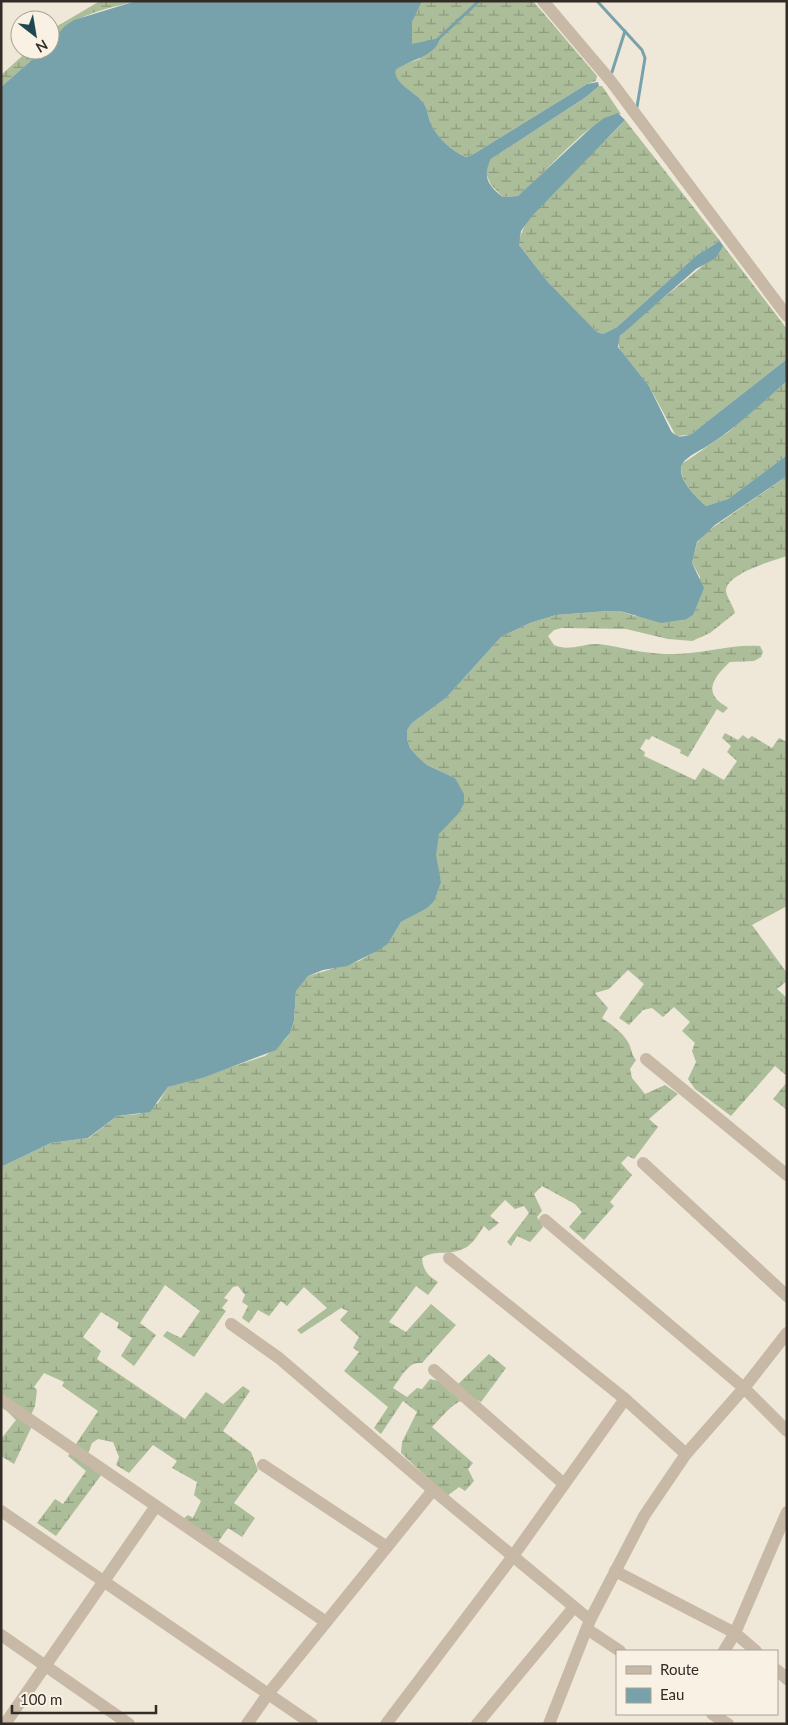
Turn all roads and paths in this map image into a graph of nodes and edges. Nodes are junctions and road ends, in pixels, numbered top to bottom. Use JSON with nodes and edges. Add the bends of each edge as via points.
{"nodes":[{"id":1,"x":543,"y":1,"type":"edge"},
{"id":2,"x":787,"y":316,"type":"edge"},
{"id":3,"x":646,"y":1058,"type":"dead end"},
{"id":4,"x":643,"y":1162,"type":"dead end"},
{"id":5,"x":787,"y":1175,"type":"edge"},
{"id":6,"x":546,"y":1220,"type":"dead end"},
{"id":7,"x":450,"y":1258,"type":"dead end"},
{"id":8,"x":787,"y":1296,"type":"edge"},
{"id":9,"x":231,"y":1324,"type":"dead end"},
{"id":10,"x":787,"y":1333,"type":"edge"},
{"id":11,"x":434,"y":1370,"type":"dead end"},
{"id":12,"x":744,"y":1388,"type":"junction"},
{"id":13,"x":625,"y":1399,"type":"junction"},
{"id":14,"x":1,"y":1400,"type":"edge"},
{"id":15,"x":787,"y":1431,"type":"edge"},
{"id":16,"x":686,"y":1454,"type":"junction"},
{"id":17,"x":263,"y":1465,"type":"dead end"},
{"id":18,"x":564,"y":1484,"type":"junction"},
{"id":19,"x":433,"y":1490,"type":"junction"},
{"id":20,"x":156,"y":1506,"type":"junction"},
{"id":21,"x":1,"y":1511,"type":"edge"},
{"id":22,"x":787,"y":1512,"type":"edge"},
{"id":23,"x":387,"y":1547,"type":"junction"},
{"id":24,"x":512,"y":1556,"type":"junction"},
{"id":25,"x":615,"y":1571,"type":"junction"},
{"id":26,"x":104,"y":1581,"type":"junction"},
{"id":27,"x":574,"y":1607,"type":"junction"},
{"id":28,"x":326,"y":1622,"type":"junction"},
{"id":29,"x":588,"y":1624,"type":"junction"},
{"id":30,"x":735,"y":1633,"type":"junction"},
{"id":31,"x":1,"y":1634,"type":"edge"},
{"id":32,"x":619,"y":1650,"type":"edge"},
{"id":33,"x":725,"y":1650,"type":"edge"},
{"id":34,"x":755,"y":1650,"type":"edge"},
{"id":35,"x":45,"y":1665,"type":"junction"},
{"id":36,"x":268,"y":1694,"type":"junction"},
{"id":37,"x":714,"y":1715,"type":"edge"},
{"id":38,"x":5,"y":1724,"type":"edge"},
{"id":39,"x":129,"y":1724,"type":"edge"},
{"id":40,"x":247,"y":1724,"type":"edge"},
{"id":41,"x":312,"y":1724,"type":"edge"},
{"id":42,"x":386,"y":1724,"type":"edge"},
{"id":43,"x":477,"y":1724,"type":"edge"},
{"id":44,"x":549,"y":1724,"type":"edge"},
{"id":45,"x":728,"y":1724,"type":"edge"}],
"edges":[{"from":1,"to":2,"type":"street","via":[[610,80]]},
{"from":3,"to":5,"type":"street"},
{"from":4,"to":8,"type":"street"},
{"from":6,"to":12,"type":"street"},
{"from":7,"to":13,"type":"street"},
{"from":9,"to":19,"type":"street","via":[[279,1358]]},
{"from":10,"to":12,"type":"street"},
{"from":11,"to":18,"type":"street"},
{"from":12,"to":15,"type":"street"},
{"from":12,"to":16,"type":"street"},
{"from":13,"to":16,"type":"street"},
{"from":13,"to":18,"type":"street"},
{"from":14,"to":20,"type":"street"},
{"from":16,"to":25,"type":"street","via":[[644,1516]]},
{"from":17,"to":23,"type":"street"},
{"from":18,"to":24,"type":"street"},
{"from":19,"to":23,"type":"street"},
{"from":19,"to":24,"type":"street"},
{"from":20,"to":26,"type":"street"},
{"from":20,"to":28,"type":"street"},
{"from":21,"to":26,"type":"street"},
{"from":22,"to":30,"type":"street"},
{"from":23,"to":28,"type":"street"},
{"from":24,"to":27,"type":"street"},
{"from":24,"to":42,"type":"street"},
{"from":25,"to":29,"type":"street"},
{"from":25,"to":30,"type":"street"},
{"from":26,"to":35,"type":"street"},
{"from":26,"to":36,"type":"street"},
{"from":27,"to":29,"type":"street"},
{"from":27,"to":43,"type":"street"},
{"from":28,"to":36,"type":"street"},
{"from":29,"to":32,"type":"street"},
{"from":29,"to":44,"type":"street"},
{"from":30,"to":33,"type":"street"},
{"from":30,"to":34,"type":"street"},
{"from":31,"to":35,"type":"street"},
{"from":35,"to":38,"type":"street"},
{"from":35,"to":39,"type":"street"},
{"from":36,"to":40,"type":"street"},
{"from":36,"to":41,"type":"street"},
{"from":37,"to":45,"type":"street"}]}
